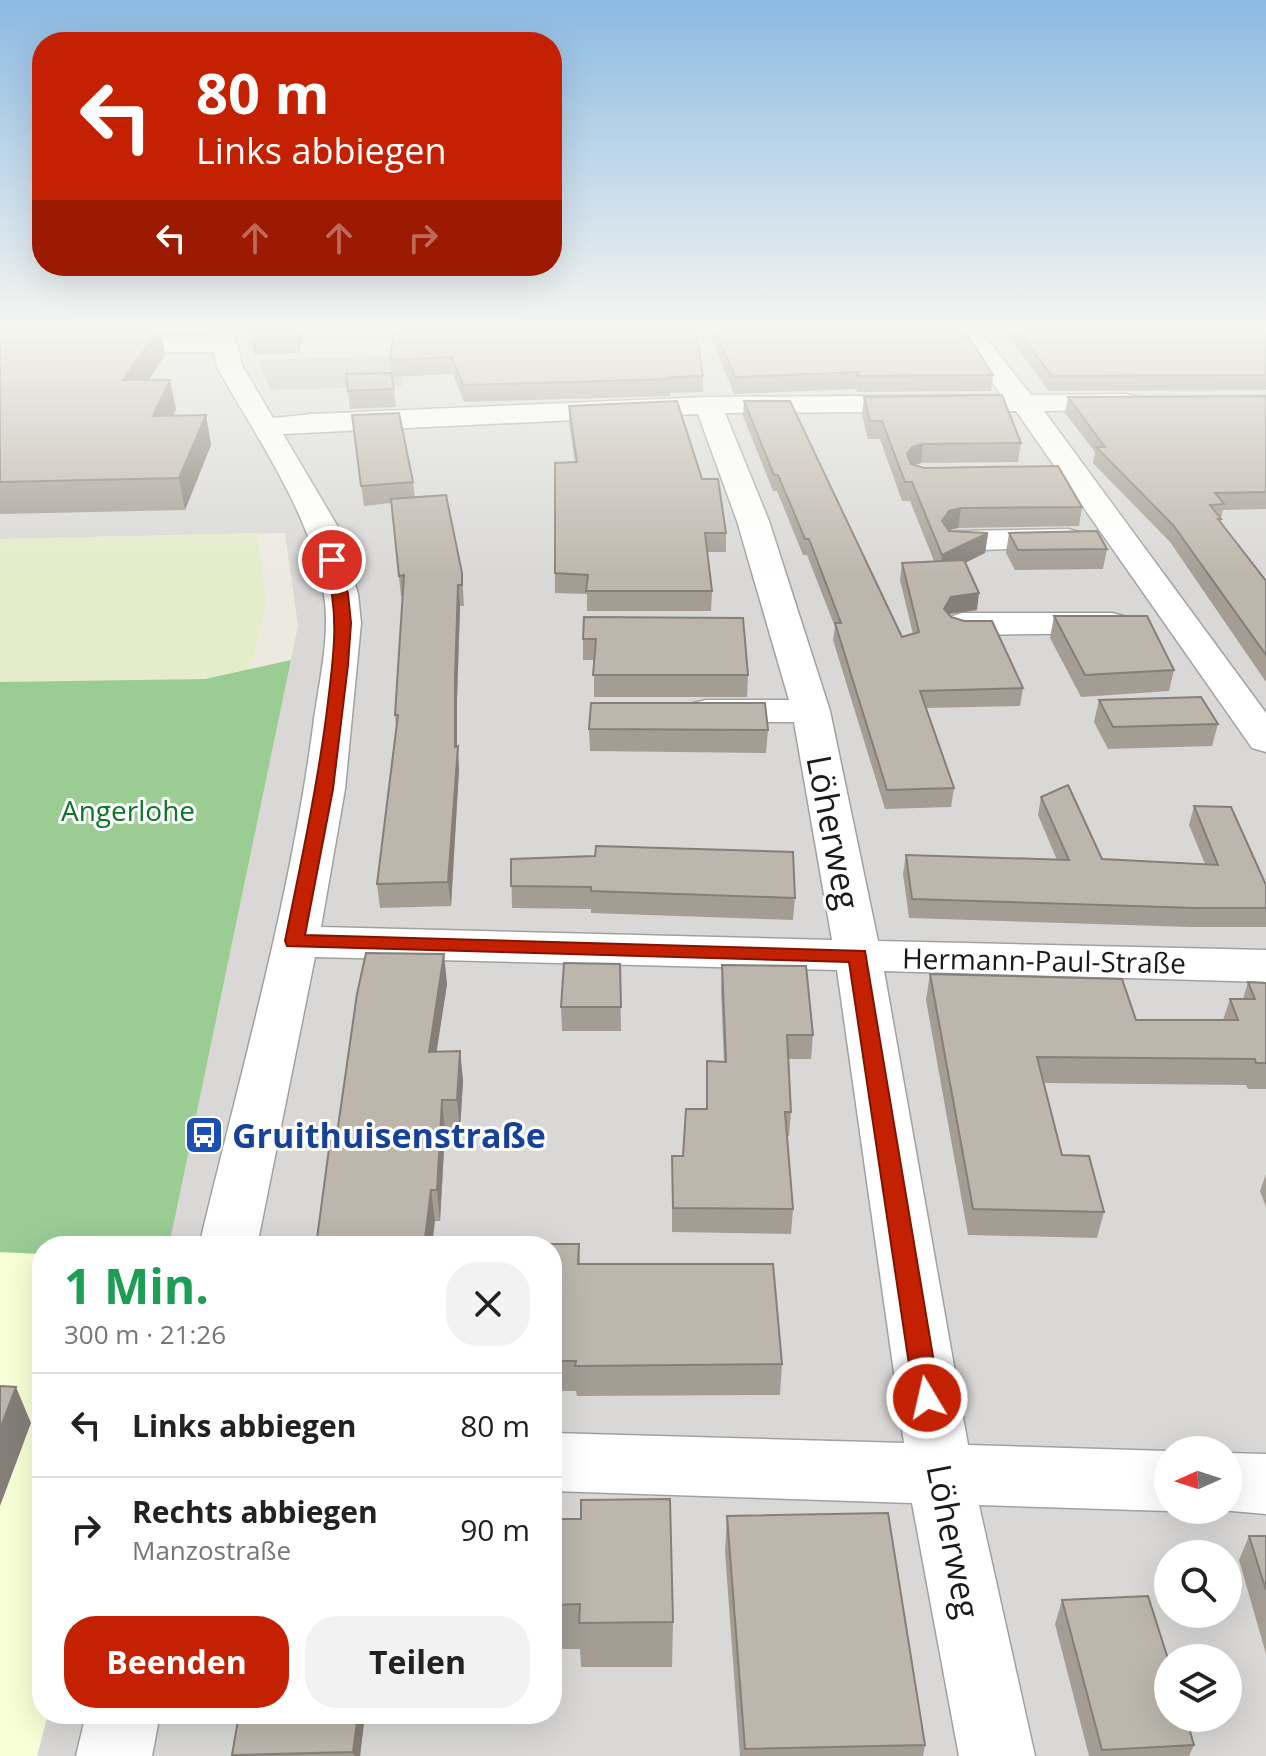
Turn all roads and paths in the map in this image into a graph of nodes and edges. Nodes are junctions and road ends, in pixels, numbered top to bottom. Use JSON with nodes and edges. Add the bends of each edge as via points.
{"nodes":[{"id":1,"x":256,"y":412,"type":"edge"},
{"id":2,"x":546,"y":412,"type":"edge"},
{"id":3,"x":711,"y":412,"type":"edge"},
{"id":4,"x":1029,"y":412,"type":"edge"},
{"id":5,"x":265,"y":428,"type":"junction"},
{"id":6,"x":1121,"y":538,"type":"junction"},
{"id":7,"x":958,"y":541,"type":"edge"},
{"id":8,"x":1182,"y":623,"type":"junction"},
{"id":9,"x":962,"y":624,"type":"edge"},
{"id":10,"x":1240,"y":703,"type":"junction"},
{"id":11,"x":1201,"y":704,"type":"edge"},
{"id":12,"x":667,"y":711,"type":"edge"},
{"id":13,"x":811,"y":711,"type":"junction"},
{"id":14,"x":1266,"y":740,"type":"edge"},
{"id":15,"x":294,"y":941,"type":"junction"},
{"id":16,"x":858,"y":955,"type":"junction"},
{"id":17,"x":1266,"y":966,"type":"edge"},
{"id":18,"x":230,"y":1236,"type":"edge"},
{"id":19,"x":562,"y":1462,"type":"edge"},
{"id":20,"x":940,"y":1475,"type":"junction"},
{"id":21,"x":1154,"y":1481,"type":"edge"},
{"id":22,"x":1242,"y":1483,"type":"edge"},
{"id":23,"x":1266,"y":1484,"type":"edge"},
{"id":24,"x":121,"y":1724,"type":"edge"},
{"id":25,"x":114,"y":1756,"type":"edge"},
{"id":26,"x":997,"y":1756,"type":"edge"}],
"edges":[{"from":1,"to":5,"type":"street"},
{"from":2,"to":5,"type":"street"},
{"from":3,"to":13,"type":"street","name":"Löherweg","via":[[753,521],[769,625]]},
{"from":4,"to":6,"type":"street","via":[[1060,473]]},
{"from":5,"to":15,"type":"street","via":[[322,527],[344,623],[325,789]]},
{"from":6,"to":7,"type":"street"},
{"from":6,"to":8,"type":"street"},
{"from":8,"to":9,"type":"street"},
{"from":8,"to":10,"type":"street"},
{"from":10,"to":11,"type":"street"},
{"from":10,"to":14,"type":"street"},
{"from":12,"to":13,"type":"street"},
{"from":13,"to":16,"type":"street","name":"Löherweg"},
{"from":15,"to":16,"type":"street","name":"Hermann-Paul-Straße"},
{"from":15,"to":18,"type":"street"},
{"from":16,"to":17,"type":"street","name":"Hermann-Paul-Straße"},
{"from":16,"to":20,"type":"street","name":"Löherweg"},
{"from":19,"to":20,"type":"street"},
{"from":20,"to":21,"type":"street"},
{"from":20,"to":26,"type":"street","name":"Löherweg"},
{"from":22,"to":23,"type":"street"},
{"from":24,"to":25,"type":"street"}]}
